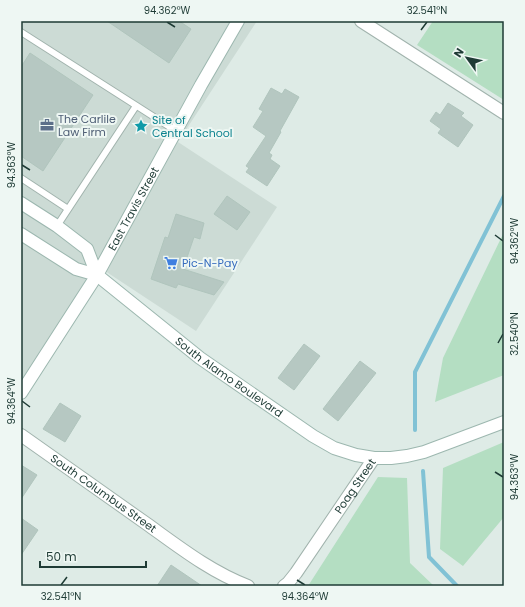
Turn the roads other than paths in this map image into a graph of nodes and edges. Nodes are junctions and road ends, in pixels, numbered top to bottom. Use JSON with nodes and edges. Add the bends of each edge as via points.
{"nodes":[{"id":1,"x":238,"y":21,"type":"edge"},
{"id":2,"x":362,"y":21,"type":"edge"},
{"id":3,"x":21,"y":32,"type":"edge"},
{"id":4,"x":136,"y":106,"type":"junction"},
{"id":5,"x":504,"y":113,"type":"edge"},
{"id":6,"x":176,"y":131,"type":"junction"},
{"id":7,"x":21,"y":178,"type":"edge"},
{"id":8,"x":21,"y":203,"type":"edge"},
{"id":9,"x":68,"y":209,"type":"junction"},
{"id":10,"x":56,"y":226,"type":"junction"},
{"id":11,"x":21,"y":234,"type":"edge"},
{"id":12,"x":97,"y":275,"type":"junction"},
{"id":13,"x":21,"y":393,"type":"edge"},
{"id":14,"x":504,"y":422,"type":"edge"},
{"id":15,"x":21,"y":435,"type":"edge"},
{"id":16,"x":374,"y":458,"type":"junction"},
{"id":17,"x":248,"y":586,"type":"edge"},
{"id":18,"x":284,"y":586,"type":"edge"}],
"edges":[{"from":1,"to":6,"type":"street","name":"East Travis Street"},
{"from":2,"to":5,"type":"street"},
{"from":3,"to":4,"type":"lane"},
{"from":4,"to":6,"type":"lane"},
{"from":4,"to":9,"type":"lane"},
{"from":6,"to":12,"type":"street","name":"East Travis Street"},
{"from":7,"to":9,"type":"lane"},
{"from":8,"to":10,"type":"street"},
{"from":9,"to":10,"type":"lane"},
{"from":10,"to":12,"type":"street","via":[[87,249]]},
{"from":11,"to":12,"type":"street","name":"South Alamo Boulevard","via":[[76,269]]},
{"from":12,"to":13,"type":"street","name":"East Travis Street"},
{"from":12,"to":16,"type":"street","name":"South Alamo Boulevard","via":[[195,354],[313,436],[334,448]]},
{"from":14,"to":16,"type":"street","name":"Poag Street","via":[[424,452],[391,458]]},
{"from":15,"to":17,"type":"street","name":"South Columbus Street","via":[[174,543],[229,578]]},
{"from":16,"to":18,"type":"street","name":"Poag Street","via":[[296,573]]}]}
